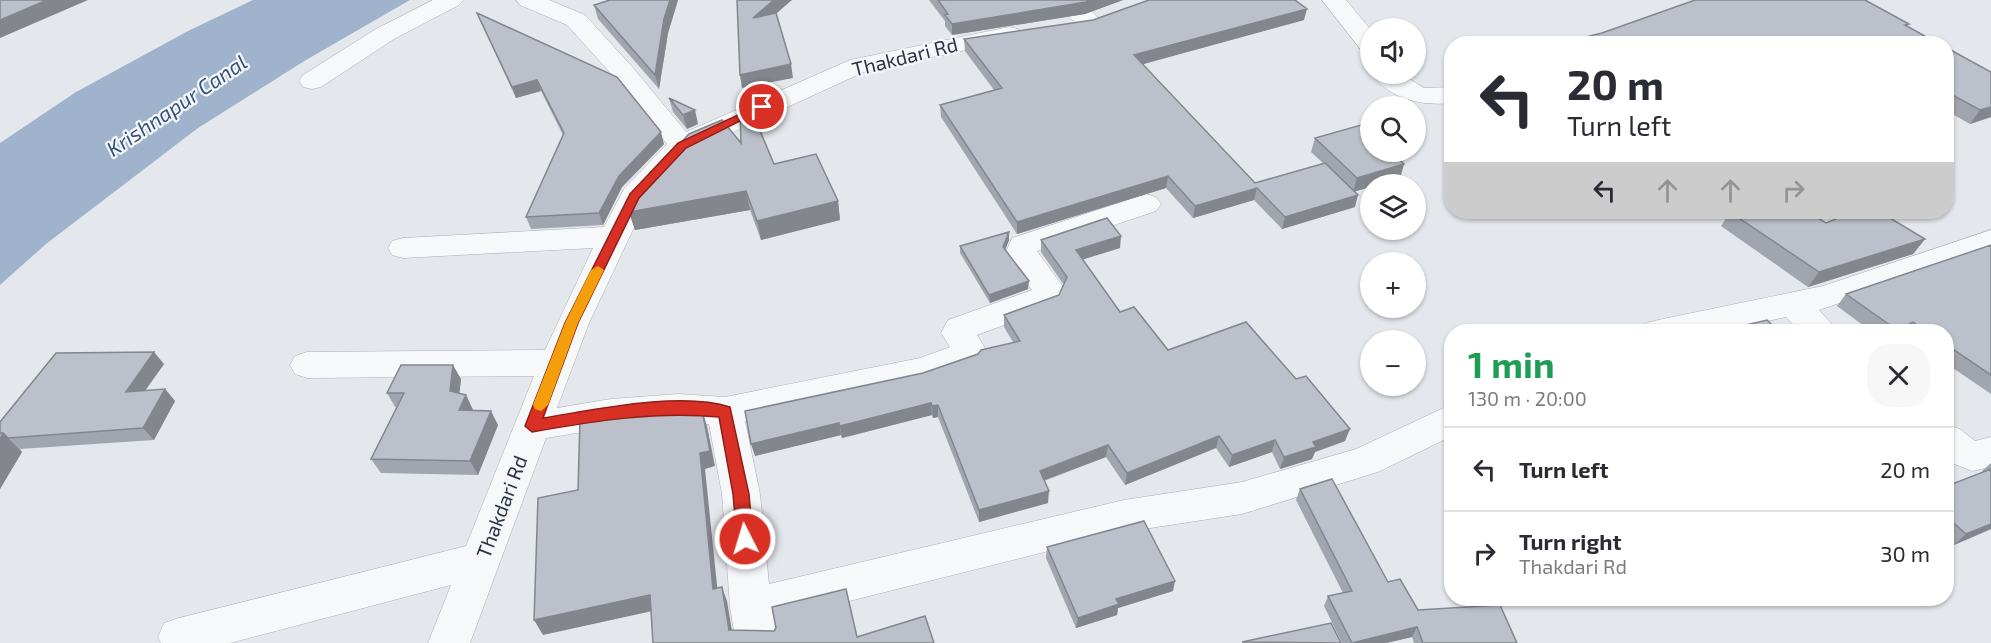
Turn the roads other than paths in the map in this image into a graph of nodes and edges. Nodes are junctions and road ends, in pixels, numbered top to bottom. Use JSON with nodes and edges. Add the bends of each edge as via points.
{"nodes":[{"id":1,"x":451,"y":0,"type":"edge"},
{"id":2,"x":528,"y":0,"type":"edge"},
{"id":3,"x":1334,"y":0,"type":"edge"},
{"id":4,"x":1122,"y":12,"type":"edge"},
{"id":5,"x":1054,"y":19,"type":"edge"},
{"id":6,"x":1360,"y":32,"type":"edge"},
{"id":7,"x":312,"y":81,"type":"dead end"},
{"id":8,"x":1397,"y":84,"type":"edge"},
{"id":9,"x":1444,"y":96,"type":"edge"},
{"id":10,"x":682,"y":145,"type":"junction"},
{"id":11,"x":1146,"y":204,"type":"dead end"},
{"id":12,"x":615,"y":237,"type":"junction"},
{"id":13,"x":1991,"y":240,"type":"edge"},
{"id":14,"x":403,"y":248,"type":"dead end"},
{"id":15,"x":1792,"y":304,"type":"junction"},
{"id":16,"x":1696,"y":324,"type":"edge"},
{"id":17,"x":1814,"y":324,"type":"edge"},
{"id":18,"x":557,"y":363,"type":"junction"},
{"id":19,"x":307,"y":365,"type":"dead end"},
{"id":20,"x":725,"y":411,"type":"junction"},
{"id":21,"x":1444,"y":423,"type":"edge"},
{"id":22,"x":532,"y":426,"type":"junction"},
{"id":23,"x":1954,"y":445,"type":"edge"},
{"id":24,"x":1991,"y":452,"type":"edge"},
{"id":25,"x":481,"y":560,"type":"junction"},
{"id":26,"x":754,"y":625,"type":"edge"},
{"id":27,"x":179,"y":637,"type":"dead end"},
{"id":28,"x":450,"y":643,"type":"edge"}],
"edges":[{"from":1,"to":7,"type":"street","via":[[385,33]]},
{"from":2,"to":10,"type":"street","via":[[576,20]]},
{"from":3,"to":6,"type":"street"},
{"from":4,"to":5,"type":"street","name":"Thakdari Rd","via":[[1091,23]]},
{"from":5,"to":10,"type":"street","name":"Thakdari Rd","via":[[859,65]]},
{"from":8,"to":9,"type":"street","via":[[1409,93]]},
{"from":10,"to":12,"type":"street","name":"Thakdari Rd","via":[[634,196]]},
{"from":11,"to":20,"type":"street","via":[[1023,245],[1021,254],[1048,288],[1047,297],[960,328],[958,333],[969,350],[965,355],[923,370]]},
{"from":12,"to":14,"type":"street"},
{"from":12,"to":18,"type":"street","name":"Thakdari Rd","via":[[572,323]]},
{"from":13,"to":15,"type":"street","via":[[1827,297]]},
{"from":15,"to":16,"type":"street"},
{"from":15,"to":17,"type":"street"},
{"from":18,"to":19,"type":"street"},
{"from":18,"to":22,"type":"street","name":"Thakdari Rd"},
{"from":20,"to":22,"type":"street","via":[[678,408],[611,413]]},
{"from":20,"to":26,"type":"street","via":[[741,494]]},
{"from":21,"to":26,"type":"street","via":[[1365,461],[1242,498],[1124,516]]},
{"from":22,"to":25,"type":"street","name":"Thakdari Rd"},
{"from":23,"to":24,"type":"street","via":[[1968,457]]},
{"from":25,"to":27,"type":"street"},
{"from":25,"to":28,"type":"street","name":"Thakdari Rd"}]}
